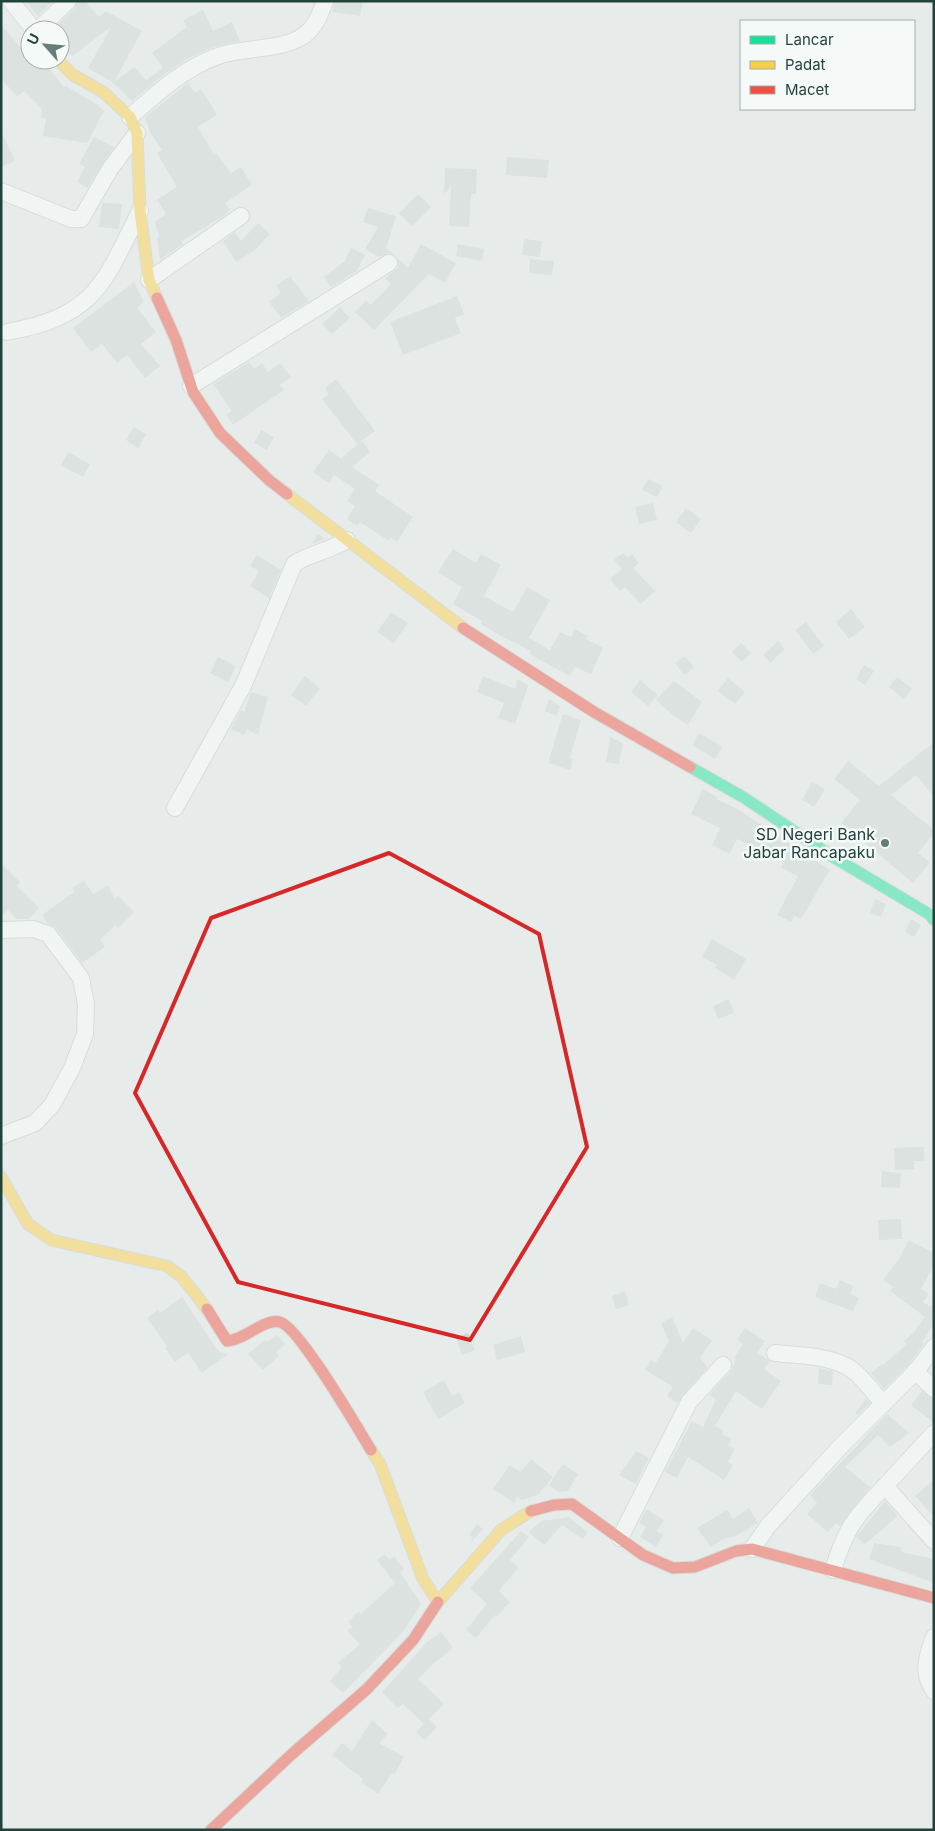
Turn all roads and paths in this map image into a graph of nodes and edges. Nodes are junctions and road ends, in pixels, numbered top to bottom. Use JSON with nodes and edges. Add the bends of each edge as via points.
{"nodes":[{"id":1,"x":11,"y":1,"type":"edge"},
{"id":2,"x":68,"y":1,"type":"edge"},
{"id":3,"x":325,"y":1,"type":"edge"},
{"id":4,"x":26,"y":20,"type":"edge"},
{"id":5,"x":48,"y":20,"type":"edge"},
{"id":6,"x":68,"y":70,"type":"edge"},
{"id":7,"x":130,"y":117,"type":"junction"},
{"id":8,"x":137,"y":133,"type":"junction"},
{"id":9,"x":1,"y":191,"type":"edge"},
{"id":10,"x":140,"y":211,"type":"junction"},
{"id":11,"x":241,"y":216,"type":"dead end"},
{"id":12,"x":389,"y":263,"type":"dead end"},
{"id":13,"x":149,"y":280,"type":"junction"},
{"id":14,"x":7,"y":332,"type":"dead end"},
{"id":15,"x":191,"y":386,"type":"junction"},
{"id":16,"x":347,"y":540,"type":"junction"},
{"id":17,"x":175,"y":808,"type":"dead end"},
{"id":18,"x":934,"y":920,"type":"edge"},
{"id":19,"x":1,"y":930,"type":"edge"},
{"id":20,"x":1,"y":1136,"type":"edge"},
{"id":21,"x":1,"y":1177,"type":"edge"},
{"id":22,"x":934,"y":1347,"type":"edge"},
{"id":23,"x":775,"y":1353,"type":"dead end"},
{"id":24,"x":723,"y":1366,"type":"dead end"},
{"id":25,"x":915,"y":1372,"type":"junction"},
{"id":26,"x":934,"y":1389,"type":"edge"},
{"id":27,"x":882,"y":1404,"type":"junction"},
{"id":28,"x":934,"y":1433,"type":"edge"},
{"id":29,"x":885,"y":1486,"type":"junction"},
{"id":30,"x":620,"y":1538,"type":"junction"},
{"id":31,"x":934,"y":1541,"type":"edge"},
{"id":32,"x":752,"y":1549,"type":"junction"},
{"id":33,"x":833,"y":1570,"type":"junction"},
{"id":34,"x":934,"y":1598,"type":"edge"},
{"id":35,"x":438,"y":1602,"type":"junction"},
{"id":36,"x":934,"y":1637,"type":"edge"},
{"id":37,"x":934,"y":1691,"type":"edge"},
{"id":38,"x":211,"y":1830,"type":"edge"}],
"edges":[{"from":1,"to":4,"type":"street"},
{"from":2,"to":5,"type":"street"},
{"from":3,"to":7,"type":"street","via":[[317,21],[297,40],[218,56],[169,84]]},
{"from":6,"to":7,"type":"street","via":[[103,92]]},
{"from":7,"to":8,"type":"street"},
{"from":8,"to":9,"type":"street","via":[[110,169],[81,219]]},
{"from":8,"to":10,"type":"street"},
{"from":10,"to":13,"type":"street"},
{"from":10,"to":14,"type":"street","via":[[112,268],[87,300],[58,319]]},
{"from":11,"to":13,"type":"street"},
{"from":12,"to":15,"type":"street"},
{"from":13,"to":15,"type":"street","via":[[176,340]]},
{"from":15,"to":16,"type":"street","via":[[220,434],[241,455],[268,480]]},
{"from":16,"to":17,"type":"street","via":[[294,564],[243,686]]},
{"from":16,"to":18,"type":"street","via":[[492,647],[594,712],[744,797],[832,857]]},
{"from":19,"to":20,"type":"street","via":[[33,929],[48,934],[81,978],[86,1004],[85,1034],[72,1068],[52,1105],[35,1123]]},
{"from":21,"to":35,"type":"street","via":[[28,1224],[51,1240],[119,1258],[167,1266],[182,1277],[198,1296],[227,1341],[243,1340],[262,1324],[272,1321],[282,1321],[288,1326],[320,1369],[380,1464],[423,1579]]},
{"from":22,"to":25,"type":"street"},
{"from":23,"to":27,"type":"street","via":[[839,1363],[861,1378]]},
{"from":24,"to":30,"type":"street","via":[[690,1402]]},
{"from":25,"to":26,"type":"street"},
{"from":25,"to":27,"type":"street"},
{"from":27,"to":32,"type":"street","via":[[774,1520]]},
{"from":28,"to":29,"type":"street"},
{"from":29,"to":31,"type":"street"},
{"from":29,"to":33,"type":"street","via":[[850,1524]]},
{"from":30,"to":32,"type":"street","via":[[661,1565],[686,1569],[742,1548]]},
{"from":30,"to":35,"type":"street","via":[[572,1504],[546,1507],[514,1518],[491,1537]]},
{"from":32,"to":33,"type":"street"},
{"from":33,"to":34,"type":"street"},
{"from":35,"to":38,"type":"street","via":[[413,1640],[366,1689]]},
{"from":36,"to":37,"type":"street","via":[[926,1665],[928,1682]]}]}
